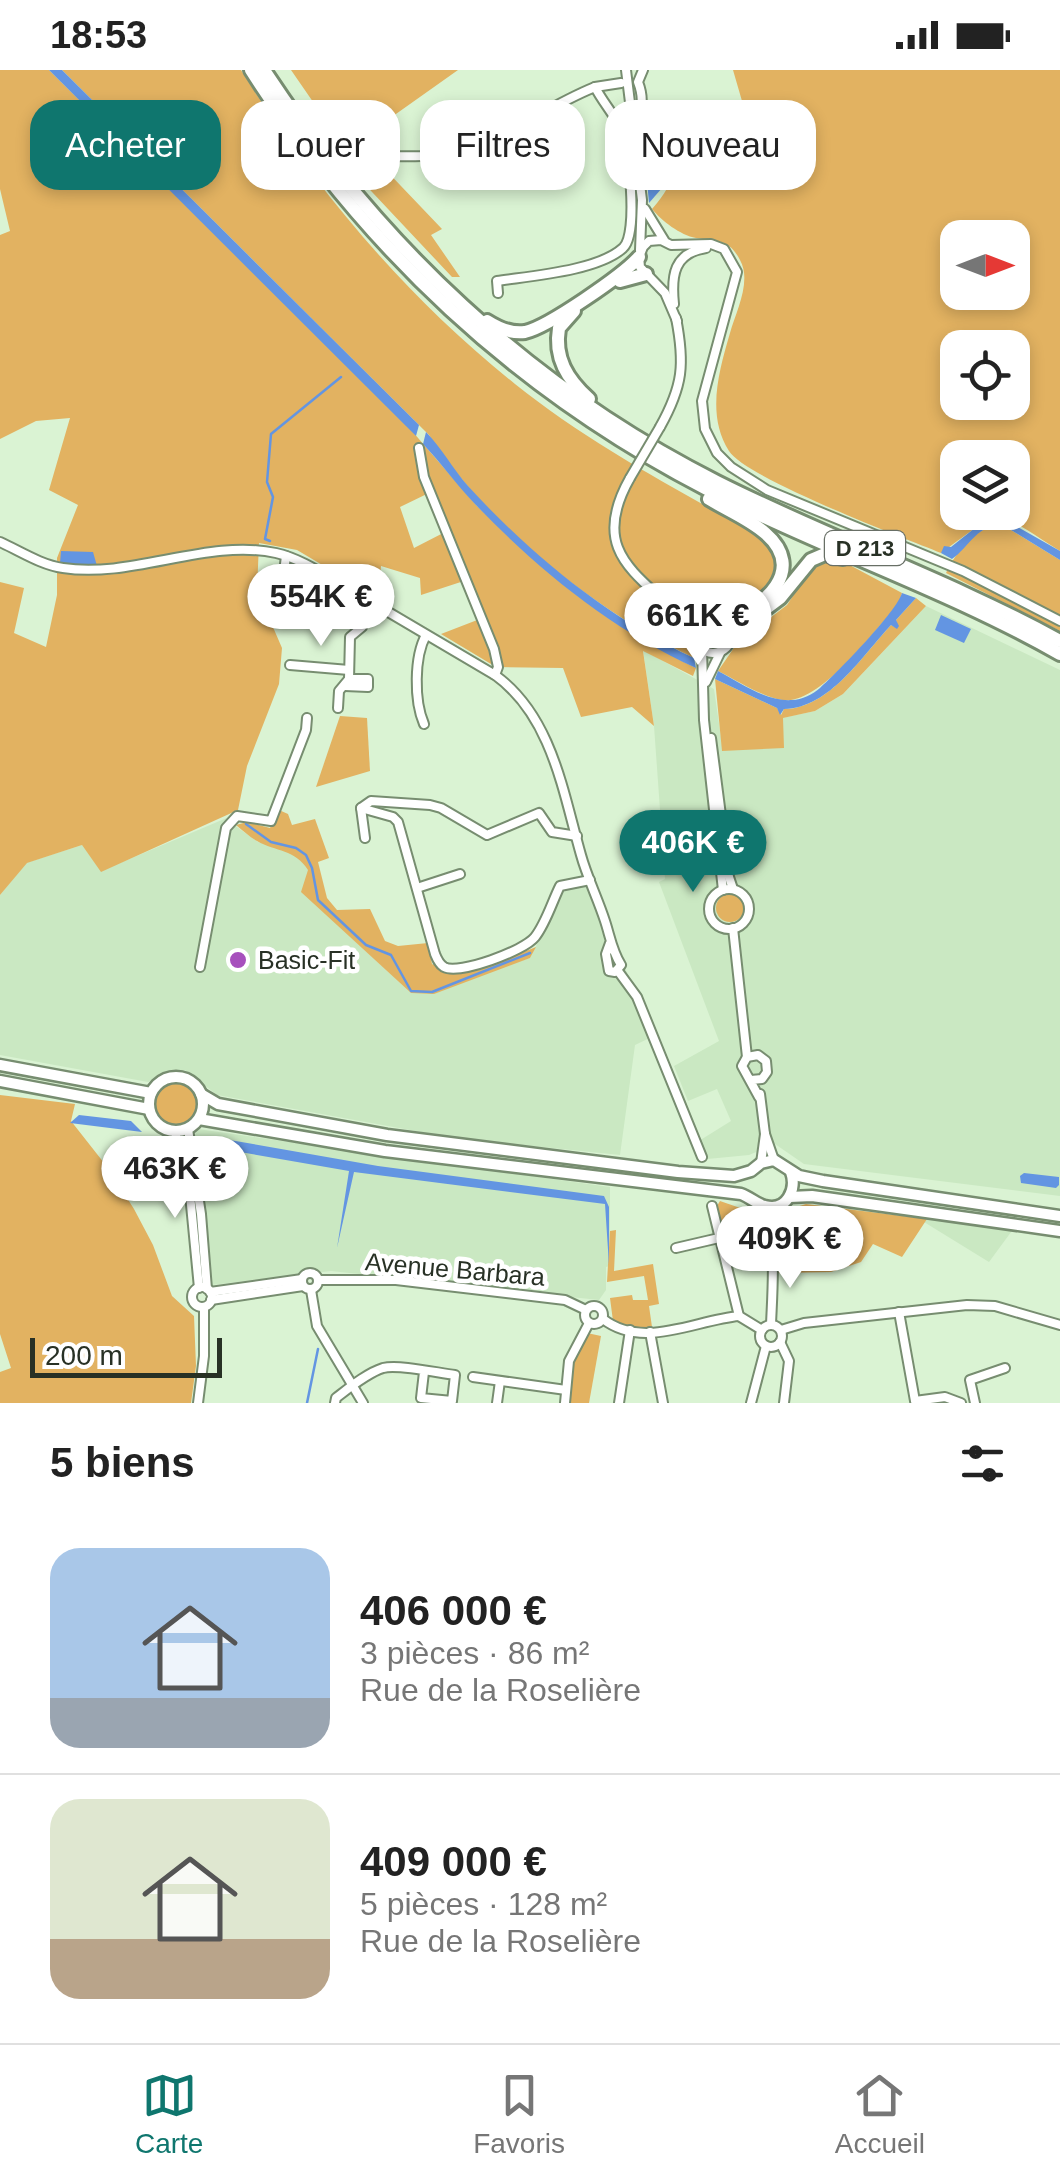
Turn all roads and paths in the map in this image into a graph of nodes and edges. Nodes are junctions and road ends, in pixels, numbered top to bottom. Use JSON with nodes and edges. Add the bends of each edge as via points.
{"nodes":[{"id":1,"x":250,"y":70,"type":"edge"},
{"id":2,"x":264,"y":70,"type":"edge"},
{"id":3,"x":626,"y":70,"type":"edge"},
{"id":4,"x":643,"y":70,"type":"edge"},
{"id":5,"x":620,"y":82,"type":"dead end"},
{"id":6,"x":595,"y":88,"type":"junction"},
{"id":7,"x":630,"y":100,"type":"edge"},
{"id":8,"x":643,"y":100,"type":"edge"},
{"id":9,"x":605,"y":104,"type":"edge"},
{"id":10,"x":400,"y":156,"type":"edge"},
{"id":11,"x":629,"y":190,"type":"edge"},
{"id":12,"x":641,"y":190,"type":"edge"},
{"id":13,"x":642,"y":200,"type":"junction"},
{"id":14,"x":668,"y":243,"type":"junction"},
{"id":15,"x":639,"y":254,"type":"junction"},
{"id":16,"x":732,"y":259,"type":"junction"},
{"id":17,"x":675,"y":266,"type":"junction"},
{"id":18,"x":650,"y":276,"type":"junction"},
{"id":19,"x":432,"y":278,"type":"junction"},
{"id":20,"x":498,"y":292,"type":"dead end"},
{"id":21,"x":677,"y":321,"type":"junction"},
{"id":22,"x":622,"y":428,"type":"junction"},
{"id":23,"x":419,"y":448,"type":"dead end"},
{"id":24,"x":661,"y":466,"type":"junction"},
{"id":25,"x":0,"y":542,"type":"edge"},
{"id":26,"x":286,"y":556,"type":"junction"},
{"id":27,"x":890,"y":572,"type":"junction"},
{"id":28,"x":328,"y":576,"type":"junction"},
{"id":29,"x":662,"y":598,"type":"junction"},
{"id":30,"x":370,"y":601,"type":"junction"},
{"id":31,"x":704,"y":618,"type":"junction"},
{"id":32,"x":1060,"y":621,"type":"edge"},
{"id":33,"x":729,"y":627,"type":"junction"},
{"id":34,"x":694,"y":633,"type":"junction"},
{"id":35,"x":426,"y":635,"type":"junction"},
{"id":36,"x":1060,"y":641,"type":"edge"},
{"id":37,"x":702,"y":649,"type":"junction"},
{"id":38,"x":722,"y":651,"type":"junction"},
{"id":39,"x":1060,"y":654,"type":"edge"},
{"id":40,"x":290,"y":665,"type":"dead end"},
{"id":41,"x":496,"y":675,"type":"junction"},
{"id":42,"x":348,"y":678,"type":"junction"},
{"id":43,"x":704,"y":686,"type":"junction"},
{"id":44,"x":338,"y":708,"type":"dead end"},
{"id":45,"x":705,"y":709,"type":"junction"},
{"id":46,"x":306,"y":718,"type":"dead end"},
{"id":47,"x":424,"y":724,"type":"dead end"},
{"id":48,"x":360,"y":808,"type":"junction"},
{"id":49,"x":577,"y":836,"type":"junction"},
{"id":50,"x":365,"y":838,"type":"dead end"},
{"id":51,"x":460,"y":874,"type":"dead end"},
{"id":52,"x":590,"y":880,"type":"junction"},
{"id":53,"x":418,"y":888,"type":"junction"},
{"id":54,"x":733,"y":889,"type":"junction"},
{"id":55,"x":722,"y":890,"type":"junction"},
{"id":56,"x":733,"y":928,"type":"junction"},
{"id":57,"x":200,"y":967,"type":"dead end"},
{"id":58,"x":751,"y":1056,"type":"junction"},
{"id":59,"x":0,"y":1066,"type":"edge"},
{"id":60,"x":762,"y":1079,"type":"junction"},
{"id":61,"x":751,"y":1080,"type":"junction"},
{"id":62,"x":0,"y":1081,"type":"edge"},
{"id":63,"x":151,"y":1093,"type":"junction"},
{"id":64,"x":201,"y":1094,"type":"junction"},
{"id":65,"x":759,"y":1097,"type":"junction"},
{"id":66,"x":149,"y":1109,"type":"junction"},
{"id":67,"x":199,"y":1119,"type":"junction"},
{"id":68,"x":188,"y":1129,"type":"junction"},
{"id":69,"x":175,"y":1132,"type":"junction"},
{"id":70,"x":764,"y":1134,"type":"junction"},
{"id":71,"x":702,"y":1157,"type":"dead end"},
{"id":72,"x":774,"y":1160,"type":"junction"},
{"id":73,"x":760,"y":1162,"type":"junction"},
{"id":74,"x":751,"y":1171,"type":"junction"},
{"id":75,"x":791,"y":1172,"type":"junction"},
{"id":76,"x":756,"y":1201,"type":"junction"},
{"id":77,"x":786,"y":1201,"type":"junction"},
{"id":78,"x":712,"y":1206,"type":"dead end"},
{"id":79,"x":1060,"y":1216,"type":"edge"},
{"id":80,"x":1060,"y":1231,"type":"edge"},
{"id":81,"x":719,"y":1238,"type":"junction"},
{"id":82,"x":676,"y":1248,"type":"dead end"},
{"id":83,"x":772,"y":1256,"type":"junction"},
{"id":84,"x":318,"y":1280,"type":"junction"},
{"id":85,"x":305,"y":1285,"type":"junction"},
{"id":86,"x":207,"y":1292,"type":"junction"},
{"id":87,"x":204,"y":1307,"type":"junction"},
{"id":88,"x":586,"y":1310,"type":"junction"},
{"id":89,"x":899,"y":1312,"type":"junction"},
{"id":90,"x":739,"y":1316,"type":"junction"},
{"id":91,"x":602,"y":1318,"type":"junction"},
{"id":92,"x":590,"y":1324,"type":"junction"},
{"id":93,"x":771,"y":1325,"type":"junction"},
{"id":94,"x":1060,"y":1325,"type":"edge"},
{"id":95,"x":630,"y":1330,"type":"junction"},
{"id":96,"x":762,"y":1330,"type":"junction"},
{"id":97,"x":781,"y":1330,"type":"junction"},
{"id":98,"x":650,"y":1332,"type":"junction"},
{"id":99,"x":780,"y":1342,"type":"junction"},
{"id":100,"x":766,"y":1346,"type":"junction"},
{"id":101,"x":1005,"y":1368,"type":"dead end"},
{"id":102,"x":424,"y":1372,"type":"junction"},
{"id":103,"x":473,"y":1377,"type":"dead end"},
{"id":104,"x":500,"y":1381,"type":"junction"},
{"id":105,"x":352,"y":1386,"type":"junction"},
{"id":106,"x":566,"y":1390,"type":"junction"},
{"id":107,"x":198,"y":1403,"type":"edge"},
{"id":108,"x":335,"y":1403,"type":"edge"},
{"id":109,"x":363,"y":1403,"type":"edge"},
{"id":110,"x":497,"y":1403,"type":"edge"},
{"id":111,"x":564,"y":1403,"type":"edge"},
{"id":112,"x":619,"y":1403,"type":"edge"},
{"id":113,"x":663,"y":1403,"type":"edge"},
{"id":114,"x":751,"y":1403,"type":"edge"},
{"id":115,"x":784,"y":1403,"type":"edge"},
{"id":116,"x":961,"y":1403,"type":"edge"},
{"id":117,"x":975,"y":1403,"type":"edge"}],
"edges":[{"from":1,"to":24,"type":"highway","number":"D 213","via":[[322,172],[418,280],[532,380]]},
{"from":2,"to":19,"type":"highway","number":"D 213","via":[[340,176]]},
{"from":3,"to":7,"type":"street"},
{"from":4,"to":8,"type":"street","via":[[638,82]]},
{"from":5,"to":6,"type":"street"},
{"from":6,"to":9,"type":"street"},
{"from":6,"to":10,"type":"street","via":[[481,145]]},
{"from":11,"to":20,"type":"street","via":[[632,222],[623,248],[601,261],[496,282]]},
{"from":12,"to":13,"type":"street"},
{"from":13,"to":14,"type":"street"},
{"from":13,"to":15,"type":"street"},
{"from":14,"to":15,"type":"street","via":[[650,241]]},
{"from":14,"to":16,"type":"street","via":[[712,244]]},
{"from":14,"to":17,"type":"street"},
{"from":15,"to":18,"type":"street"},
{"from":15,"to":19,"type":"highway","via":[[625,272],[528,331],[496,327]]},
{"from":16,"to":17,"type":"street","via":[[699,248]]},
{"from":16,"to":32,"type":"street","via":[[734,291],[702,401],[717,453],[768,490],[934,558]]},
{"from":17,"to":18,"type":"street","via":[[662,278]]},
{"from":17,"to":21,"type":"street"},
{"from":18,"to":21,"type":"street"},
{"from":18,"to":22,"type":"highway","via":[[614,284],[558,328],[562,366]]},
{"from":19,"to":22,"type":"highway","number":"D 213","via":[[525,360]]},
{"from":21,"to":29,"type":"street","bridge":true,"via":[[681,378],[618,505],[615,540],[631,572]]},
{"from":22,"to":36,"type":"highway","number":"D 213","via":[[717,482],[978,597]]},
{"from":23,"to":41,"type":"street","via":[[424,476],[494,649]]},
{"from":24,"to":27,"type":"highway","number":"D 213"},
{"from":24,"to":33,"type":"highway","via":[[766,533],[781,557],[774,590]]},
{"from":25,"to":26,"type":"street","via":[[42,562],[83,570],[223,553]]},
{"from":26,"to":28,"type":"street"},
{"from":26,"to":28,"type":"street","via":[[283,580],[321,584]]},
{"from":27,"to":33,"type":"highway","via":[[836,555],[817,557],[780,598]]},
{"from":27,"to":39,"type":"highway","number":"D 213"},
{"from":28,"to":30,"type":"street"},
{"from":29,"to":31,"type":"street"},
{"from":29,"to":34,"type":"street"},
{"from":30,"to":35,"type":"street"},
{"from":30,"to":42,"type":"street","via":[[362,627],[350,637]]},
{"from":31,"to":33,"type":"street","via":[[716,615]]},
{"from":31,"to":34,"type":"street"},
{"from":33,"to":38,"type":"street"},
{"from":34,"to":37,"type":"street"},
{"from":35,"to":41,"type":"street"},
{"from":35,"to":47,"type":"street","via":[[418,647]]},
{"from":37,"to":38,"type":"street"},
{"from":37,"to":43,"type":"street"},
{"from":38,"to":43,"type":"street"},
{"from":40,"to":42,"type":"street"},
{"from":41,"to":49,"type":"street","via":[[532,713],[562,780]]},
{"from":42,"to":44,"type":"street"},
{"from":43,"to":45,"type":"street"},
{"from":45,"to":54,"type":"street"},
{"from":45,"to":55,"type":"street"},
{"from":46,"to":57,"type":"street","via":[[271,821],[237,816],[226,828]]},
{"from":48,"to":49,"type":"street","via":[[371,801],[430,805],[487,835],[538,813],[552,832]]},
{"from":48,"to":50,"type":"street"},
{"from":48,"to":53,"type":"street","via":[[398,822]]},
{"from":49,"to":52,"type":"street"},
{"from":51,"to":53,"type":"street"},
{"from":52,"to":53,"type":"street","via":[[560,886],[534,938],[464,968],[444,967],[434,954]]},
{"from":52,"to":71,"type":"street","via":[[618,972],[637,997]]},
{"from":54,"to":55,"type":"street"},
{"from":54,"to":56,"type":"street","via":[[745,896],[749,912]]},
{"from":55,"to":56,"type":"street","via":[[711,900],[710,914],[720,927]]},
{"from":56,"to":58,"type":"street"},
{"from":58,"to":60,"type":"street","via":[[768,1064]]},
{"from":58,"to":61,"type":"street","via":[[742,1070]]},
{"from":59,"to":63,"type":"main road"},
{"from":60,"to":61,"type":"street"},
{"from":60,"to":65,"type":"street"},
{"from":61,"to":65,"type":"street"},
{"from":62,"to":66,"type":"main road"},
{"from":63,"to":64,"type":"main road","via":[[178,1077]]},
{"from":63,"to":66,"type":"main road"},
{"from":64,"to":67,"type":"main road"},
{"from":64,"to":74,"type":"main road","via":[[218,1104],[401,1136],[678,1172]]},
{"from":65,"to":70,"type":"street"},
{"from":66,"to":69,"type":"main road","via":[[161,1127]]},
{"from":67,"to":68,"type":"main road"},
{"from":67,"to":76,"type":"main road"},
{"from":68,"to":69,"type":"main road"},
{"from":68,"to":86,"type":"street"},
{"from":69,"to":86,"type":"street"},
{"from":70,"to":72,"type":"street"},
{"from":70,"to":73,"type":"street"},
{"from":72,"to":73,"type":"main road"},
{"from":72,"to":75,"type":"main road"},
{"from":73,"to":74,"type":"main road"},
{"from":74,"to":76,"type":"main road","via":[[748,1184]]},
{"from":75,"to":77,"type":"main road","via":[[794,1186]]},
{"from":75,"to":79,"type":"main road"},
{"from":76,"to":77,"type":"main road","via":[[770,1207]]},
{"from":76,"to":83,"type":"street","via":[[767,1216]]},
{"from":77,"to":80,"type":"main road","via":[[810,1196]]},
{"from":77,"to":83,"type":"street"},
{"from":78,"to":81,"type":"street"},
{"from":81,"to":82,"type":"street"},
{"from":81,"to":90,"type":"street"},
{"from":83,"to":93,"type":"street"},
{"from":84,"to":85,"type":"street"},
{"from":84,"to":85,"type":"street","name":"Avenue Barbara","via":[[311,1273]]},
{"from":84,"to":88,"type":"street","name":"Avenue Barbara","via":[[395,1280],[564,1300]]},
{"from":85,"to":86,"type":"street"},
{"from":85,"to":105,"type":"street","via":[[317,1326]]},
{"from":86,"to":87,"type":"street"},
{"from":86,"to":87,"type":"street","via":[[193,1295]]},
{"from":87,"to":107,"type":"street"},
{"from":88,"to":91,"type":"street","via":[[600,1307]]},
{"from":88,"to":92,"type":"street"},
{"from":89,"to":94,"type":"street","via":[[980,1305]]},
{"from":89,"to":97,"type":"street"},
{"from":89,"to":116,"type":"street","via":[[915,1402],[937,1397]]},
{"from":90,"to":96,"type":"street"},
{"from":90,"to":98,"type":"street"},
{"from":91,"to":92,"type":"street"},
{"from":91,"to":95,"type":"street"},
{"from":92,"to":106,"type":"street","via":[[571,1356]]},
{"from":93,"to":96,"type":"street"},
{"from":93,"to":97,"type":"street"},
{"from":95,"to":98,"type":"street"},
{"from":95,"to":112,"type":"street"},
{"from":96,"to":100,"type":"street"},
{"from":97,"to":99,"type":"street"},
{"from":98,"to":113,"type":"street"},
{"from":99,"to":100,"type":"street"},
{"from":99,"to":115,"type":"street","via":[[789,1361]]},
{"from":100,"to":114,"type":"street"},
{"from":101,"to":117,"type":"street","via":[[970,1380]]},
{"from":102,"to":102,"type":"street","via":[[455,1375],[452,1402],[422,1398]]},
{"from":102,"to":105,"type":"street","via":[[385,1367]]},
{"from":103,"to":104,"type":"street"},
{"from":104,"to":106,"type":"street"},
{"from":104,"to":110,"type":"street"},
{"from":105,"to":108,"type":"street"},
{"from":105,"to":109,"type":"street"},
{"from":106,"to":111,"type":"street"}]}
